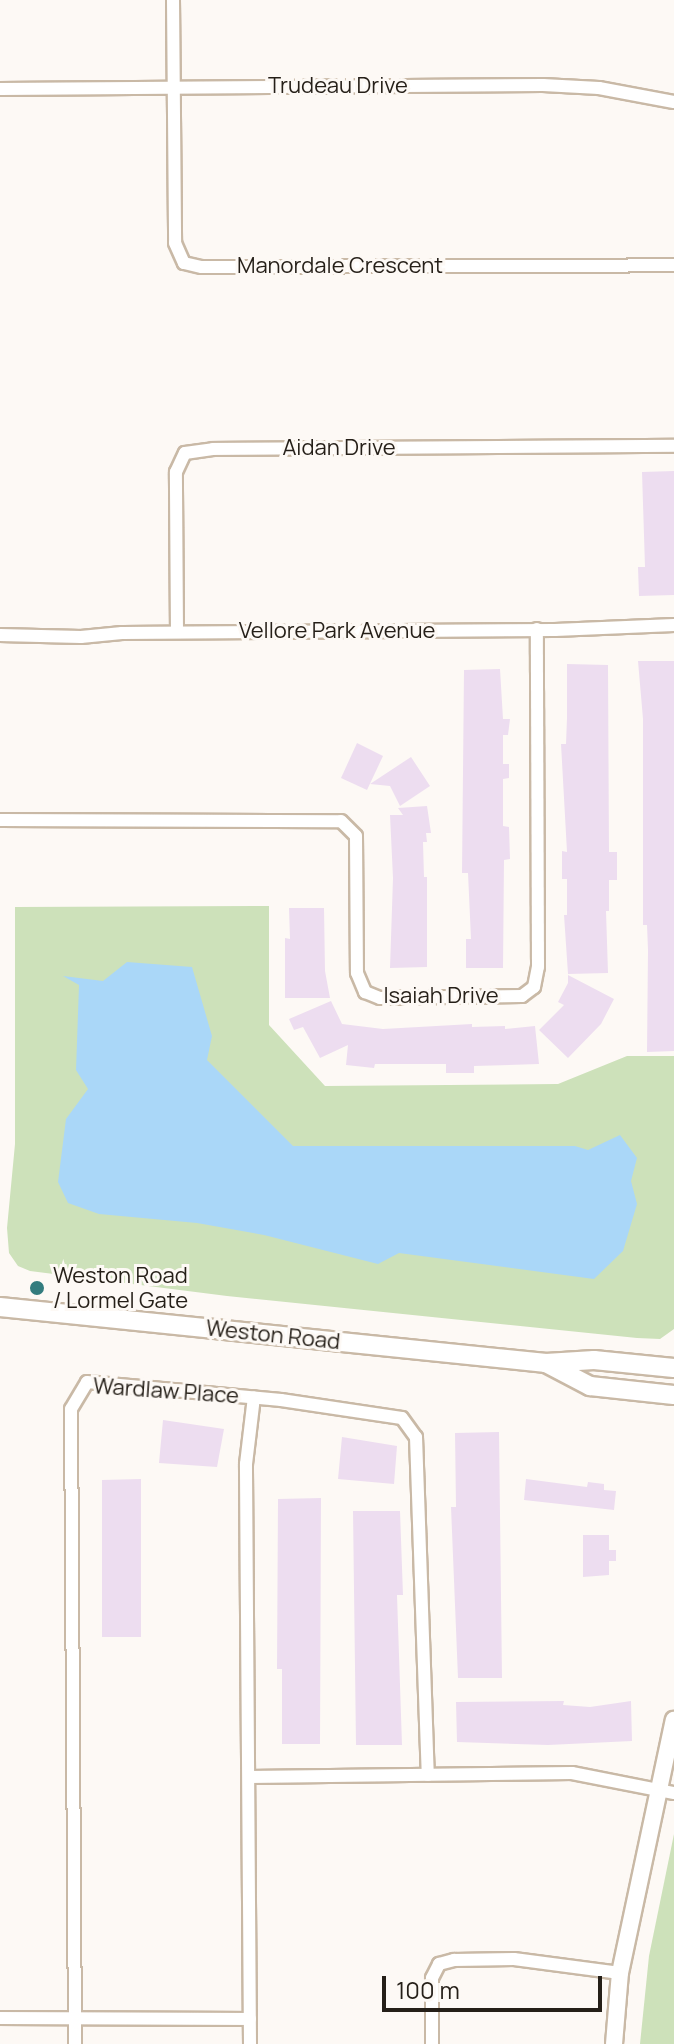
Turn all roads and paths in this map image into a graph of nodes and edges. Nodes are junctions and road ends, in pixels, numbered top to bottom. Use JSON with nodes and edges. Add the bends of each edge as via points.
{"nodes":[{"id":1,"x":173,"y":0,"type":"edge"},
{"id":2,"x":174,"y":87,"type":"junction"},
{"id":3,"x":0,"y":89,"type":"edge"},
{"id":4,"x":674,"y":102,"type":"edge"},
{"id":5,"x":674,"y":265,"type":"edge"},
{"id":6,"x":674,"y":446,"type":"edge"},
{"id":7,"x":674,"y":625,"type":"edge"},
{"id":8,"x":537,"y":629,"type":"junction"},
{"id":9,"x":177,"y":632,"type":"junction"},
{"id":10,"x":0,"y":635,"type":"edge"},
{"id":11,"x":0,"y":820,"type":"edge"},
{"id":12,"x":0,"y":1307,"type":"edge"},
{"id":13,"x":546,"y":1363,"type":"junction"},
{"id":14,"x":674,"y":1368,"type":"edge"},
{"id":15,"x":674,"y":1395,"type":"edge"},
{"id":16,"x":254,"y":1397,"type":"junction"},
{"id":17,"x":674,"y":1720,"type":"edge"},
{"id":18,"x":428,"y":1775,"type":"junction"},
{"id":19,"x":249,"y":1777,"type":"junction"},
{"id":20,"x":667,"y":1791,"type":"edge"},
{"id":21,"x":620,"y":1973,"type":"junction"},
{"id":22,"x":0,"y":2018,"type":"edge"},
{"id":23,"x":75,"y":2019,"type":"junction"},
{"id":24,"x":250,"y":2019,"type":"junction"},
{"id":25,"x":75,"y":2044,"type":"edge"},
{"id":26,"x":250,"y":2044,"type":"edge"},
{"id":27,"x":432,"y":2044,"type":"edge"},
{"id":28,"x":614,"y":2044,"type":"edge"}],
"edges":[{"from":1,"to":2,"type":"street"},
{"from":2,"to":3,"type":"street","name":"Trudeau Drive"},
{"from":2,"to":4,"type":"street","name":"Trudeau Drive","via":[[543,85],[599,88]]},
{"from":2,"to":5,"type":"street","name":"Manordale Crescent","via":[[175,243],[178,255],[192,266]]},
{"from":6,"to":9,"type":"street","name":"Aidan Drive","via":[[185,453],[176,472]]},
{"from":7,"to":8,"type":"street","name":"Vellore Park Avenue"},
{"from":8,"to":9,"type":"street","name":"Vellore Park Avenue"},
{"from":8,"to":11,"type":"street","name":"Isaiah Drive","via":[[538,967],[534,987],[522,996],[380,998],[365,992],[357,973],[356,836],[341,821]]},
{"from":9,"to":10,"type":"street","name":"Vellore Park Avenue"},
{"from":12,"to":13,"type":"main road","name":"Weston Road"},
{"from":13,"to":14,"type":"main road","name":"Weston Road","via":[[594,1360]]},
{"from":13,"to":15,"type":"main road","name":"Weston Road","via":[[590,1386]]},
{"from":16,"to":18,"type":"street","name":"Wardlaw Place","via":[[402,1418],[416,1437]]},
{"from":16,"to":19,"type":"street","via":[[246,1464]]},
{"from":16,"to":23,"type":"street","name":"Wardlaw Place","via":[[87,1382],[71,1409]]},
{"from":17,"to":20,"type":"street"},
{"from":18,"to":19,"type":"street"},
{"from":18,"to":20,"type":"street","via":[[572,1773]]},
{"from":19,"to":24,"type":"street"},
{"from":20,"to":21,"type":"street"},
{"from":21,"to":27,"type":"street","via":[[528,1959],[439,1964],[432,1978]]},
{"from":21,"to":28,"type":"street"},
{"from":22,"to":23,"type":"street"},
{"from":23,"to":24,"type":"street"},
{"from":23,"to":25,"type":"street","name":"Wardlaw Place"},
{"from":24,"to":26,"type":"street"}]}
